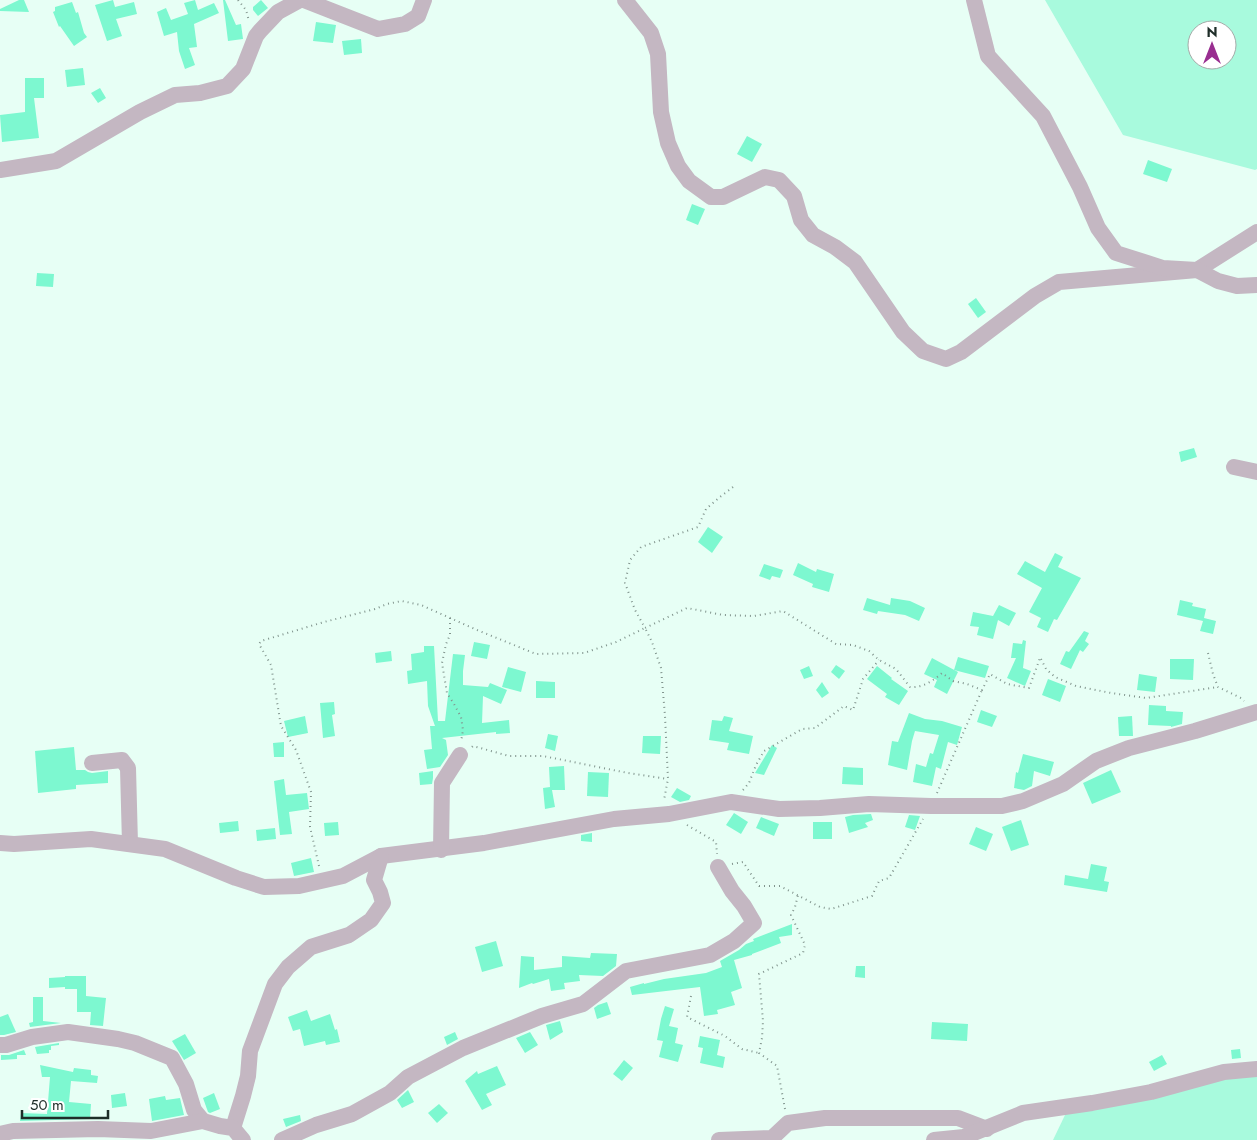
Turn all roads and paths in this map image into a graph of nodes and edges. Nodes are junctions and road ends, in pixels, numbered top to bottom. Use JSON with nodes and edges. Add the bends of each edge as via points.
{"nodes":[{"id":1,"x":300,"y":0,"type":"edge"},
{"id":2,"x":304,"y":0,"type":"edge"},
{"id":3,"x":424,"y":0,"type":"edge"},
{"id":4,"x":625,"y":0,"type":"edge"},
{"id":5,"x":974,"y":0,"type":"edge"},
{"id":6,"x":0,"y":170,"type":"edge"},
{"id":7,"x":1257,"y":232,"type":"edge"},
{"id":8,"x":1197,"y":270,"type":"junction"},
{"id":9,"x":1257,"y":285,"type":"edge"},
{"id":10,"x":1234,"y":467,"type":"dead end"},
{"id":11,"x":1257,"y":472,"type":"edge"},
{"id":12,"x":733,"y":487,"type":"dead end"},
{"id":13,"x":450,"y":618,"type":"junction"},
{"id":14,"x":645,"y":628,"type":"junction"},
{"id":15,"x":1208,"y":653,"type":"dead end"},
{"id":16,"x":879,"y":660,"type":"junction"},
{"id":17,"x":1218,"y":687,"type":"junction"},
{"id":18,"x":982,"y":690,"type":"junction"},
{"id":19,"x":1257,"y":712,"type":"edge"},
{"id":20,"x":460,"y":755,"type":"junction"},
{"id":21,"x":92,"y":763,"type":"dead end"},
{"id":22,"x":668,"y":779,"type":"dead end"},
{"id":23,"x":730,"y":802,"type":"junction"},
{"id":24,"x":931,"y":806,"type":"junction"},
{"id":25,"x":0,"y":843,"type":"edge"},
{"id":26,"x":130,"y":844,"type":"junction"},
{"id":27,"x":440,"y":850,"type":"junction"},
{"id":28,"x":380,"y":856,"type":"junction"},
{"id":29,"x":319,"y":866,"type":"dead end"},
{"id":30,"x":718,"y":866,"type":"dead end"},
{"id":31,"x":798,"y":895,"type":"dead end"},
{"id":32,"x":690,"y":996,"type":"dead end"},
{"id":33,"x":0,"y":1045,"type":"edge"},
{"id":34,"x":759,"y":1053,"type":"junction"},
{"id":35,"x":1257,"y":1069,"type":"edge"},
{"id":36,"x":203,"y":1121,"type":"junction"},
{"id":37,"x":788,"y":1124,"type":"junction"},
{"id":38,"x":987,"y":1129,"type":"junction"},
{"id":39,"x":0,"y":1134,"type":"edge"},
{"id":40,"x":98,"y":1134,"type":"edge"},
{"id":41,"x":238,"y":1134,"type":"edge"},
{"id":42,"x":282,"y":1140,"type":"edge"},
{"id":43,"x":719,"y":1140,"type":"edge"},
{"id":44,"x":934,"y":1140,"type":"edge"}],
"edges":[{"from":1,"to":6,"type":"street","via":[[278,12],[260,31],[243,70],[227,86],[175,95],[56,161]]},
{"from":2,"to":3,"type":"street","via":[[378,29],[405,24],[418,16]]},
{"from":4,"to":8,"type":"street","via":[[651,33],[658,54],[662,112],[668,143],[689,181],[711,198],[723,197],[765,177],[780,180],[794,196],[801,220],[814,235],[855,262],[903,332],[923,351],[946,359],[961,352],[1035,296],[1059,282]]},
{"from":5,"to":8,"type":"street","via":[[988,56],[1044,116],[1098,228],[1116,252],[1163,268]]},
{"from":7,"to":8,"type":"street"},
{"from":8,"to":9,"type":"street","via":[[1237,286]]},
{"from":10,"to":11,"type":"street"},
{"from":12,"to":14,"type":"path","via":[[706,510],[698,527],[641,547],[630,560],[625,583]]},
{"from":13,"to":14,"type":"path","via":[[536,654],[584,653]]},
{"from":13,"to":20,"type":"path","via":[[450,635],[442,663],[447,693],[464,730]]},
{"from":13,"to":29,"type":"path","via":[[421,605],[402,601],[261,640],[259,644],[271,665],[281,726],[296,750],[311,792],[310,827]]},
{"from":14,"to":16,"type":"path","via":[[687,608],[723,615],[754,616],[783,611],[836,644],[853,645]]},
{"from":15,"to":17,"type":"path"},
{"from":16,"to":18,"type":"path","via":[[896,669],[910,687],[916,688],[932,681],[942,673],[953,681]]},
{"from":16,"to":23,"type":"path","via":[[863,679],[853,710],[844,706],[815,728],[802,729],[764,751],[749,784]]},
{"from":17,"to":18,"type":"path","via":[[1146,698],[1111,693],[1076,686],[1055,677],[1040,658],[1029,688],[1007,684],[990,674]]},
{"from":17,"to":19,"type":"path","via":[[1241,698]]},
{"from":18,"to":24,"type":"path"},
{"from":19,"to":24,"type":"street","via":[[1130,748],[1096,761],[1063,784],[1023,801],[1002,806]]},
{"from":20,"to":22,"type":"path","via":[[473,746],[509,756],[543,756]]},
{"from":20,"to":27,"type":"street","via":[[442,783]]},
{"from":21,"to":26,"type":"street","via":[[122,760],[128,768]]},
{"from":23,"to":24,"type":"street","via":[[779,809],[869,804]]},
{"from":23,"to":27,"type":"street"},
{"from":25,"to":26,"type":"street","via":[[90,839]]},
{"from":26,"to":28,"type":"street","via":[[165,849],[264,887],[299,886],[343,876]]},
{"from":27,"to":28,"type":"street"},
{"from":28,"to":41,"type":"street","via":[[374,880],[383,903],[371,920],[349,935],[311,947],[288,967],[275,984],[250,1051]]},
{"from":30,"to":42,"type":"street","via":[[754,923],[734,941],[710,955],[626,971],[583,1004],[542,1016],[464,1048],[408,1077],[390,1093],[352,1114]]},
{"from":31,"to":34,"type":"path","via":[[791,915],[805,945],[803,953],[759,974],[763,1021]]},
{"from":32,"to":34,"type":"path","via":[[687,1017],[725,1036],[742,1049]]},
{"from":33,"to":36,"type":"street","via":[[68,1032],[135,1043],[172,1058],[186,1084],[194,1110]]},
{"from":34,"to":37,"type":"path","via":[[776,1066]]},
{"from":35,"to":38,"type":"street","via":[[1224,1072],[1151,1092],[1024,1113]]},
{"from":36,"to":40,"type":"street","via":[[151,1131]]},
{"from":36,"to":41,"type":"street"},
{"from":37,"to":38,"type":"street","via":[[825,1118],[958,1118]]},
{"from":37,"to":43,"type":"street","via":[[772,1138]]},
{"from":38,"to":44,"type":"street","via":[[964,1138]]},
{"from":39,"to":40,"type":"street","via":[[13,1131]]}]}
